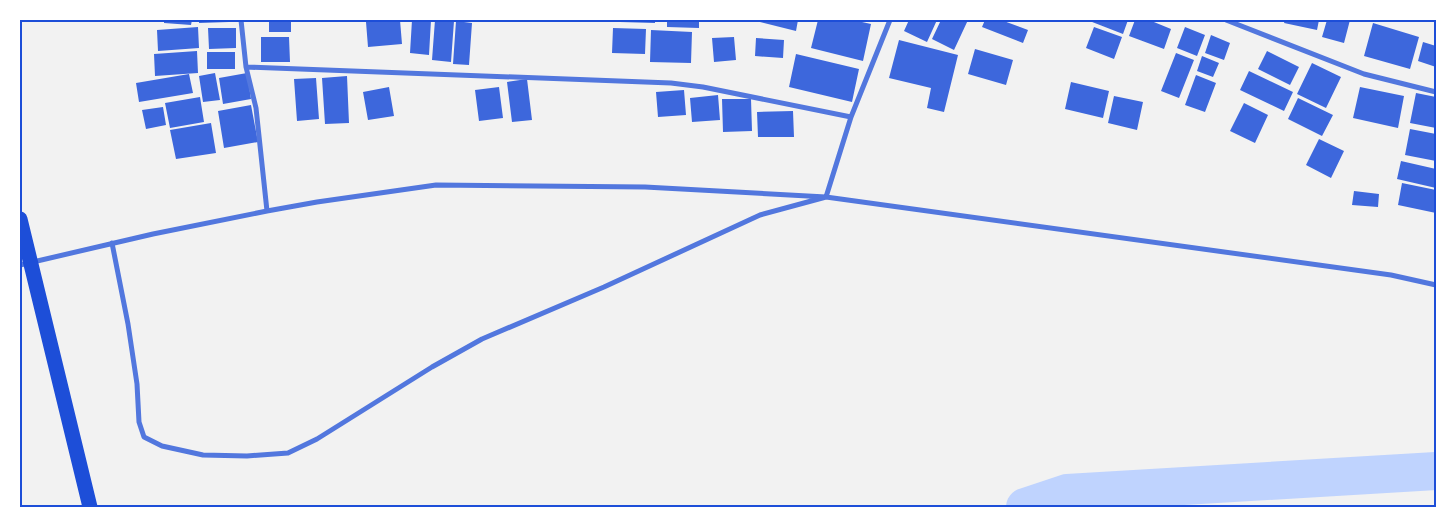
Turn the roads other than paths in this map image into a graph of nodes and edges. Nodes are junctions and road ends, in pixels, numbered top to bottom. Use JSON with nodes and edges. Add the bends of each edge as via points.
{"nodes":[{"id":1,"x":241,"y":20,"type":"edge"},
{"id":2,"x":890,"y":20,"type":"edge"},
{"id":3,"x":1226,"y":20,"type":"edge"},
{"id":4,"x":246,"y":68,"type":"junction"},
{"id":5,"x":1436,"y":92,"type":"edge"},
{"id":6,"x":851,"y":117,"type":"junction"},
{"id":7,"x":826,"y":197,"type":"junction"},
{"id":8,"x":266,"y":211,"type":"junction"},
{"id":9,"x":20,"y":219,"type":"edge"},
{"id":10,"x":112,"y":244,"type":"junction"},
{"id":11,"x":20,"y":265,"type":"edge"},
{"id":12,"x":1436,"y":285,"type":"edge"},
{"id":13,"x":90,"y":507,"type":"edge"}],
"edges":[{"from":1,"to":4,"type":"street"},
{"from":2,"to":6,"type":"street"},
{"from":3,"to":5,"type":"street","via":[[1364,74]]},
{"from":4,"to":6,"type":"street","via":[[671,84],[712,88]]},
{"from":4,"to":8,"type":"street","via":[[256,108]]},
{"from":6,"to":7,"type":"street"},
{"from":7,"to":8,"type":"street","via":[[645,187],[436,185]]},
{"from":7,"to":10,"type":"street","via":[[760,214],[482,340],[432,367],[317,440],[288,453],[247,456],[203,455],[162,446],[144,437],[138,422],[138,384]]},
{"from":7,"to":12,"type":"street","via":[[1391,275]]},
{"from":8,"to":10,"type":"street"},
{"from":9,"to":13,"type":"highway"},
{"from":10,"to":11,"type":"street"}]}
